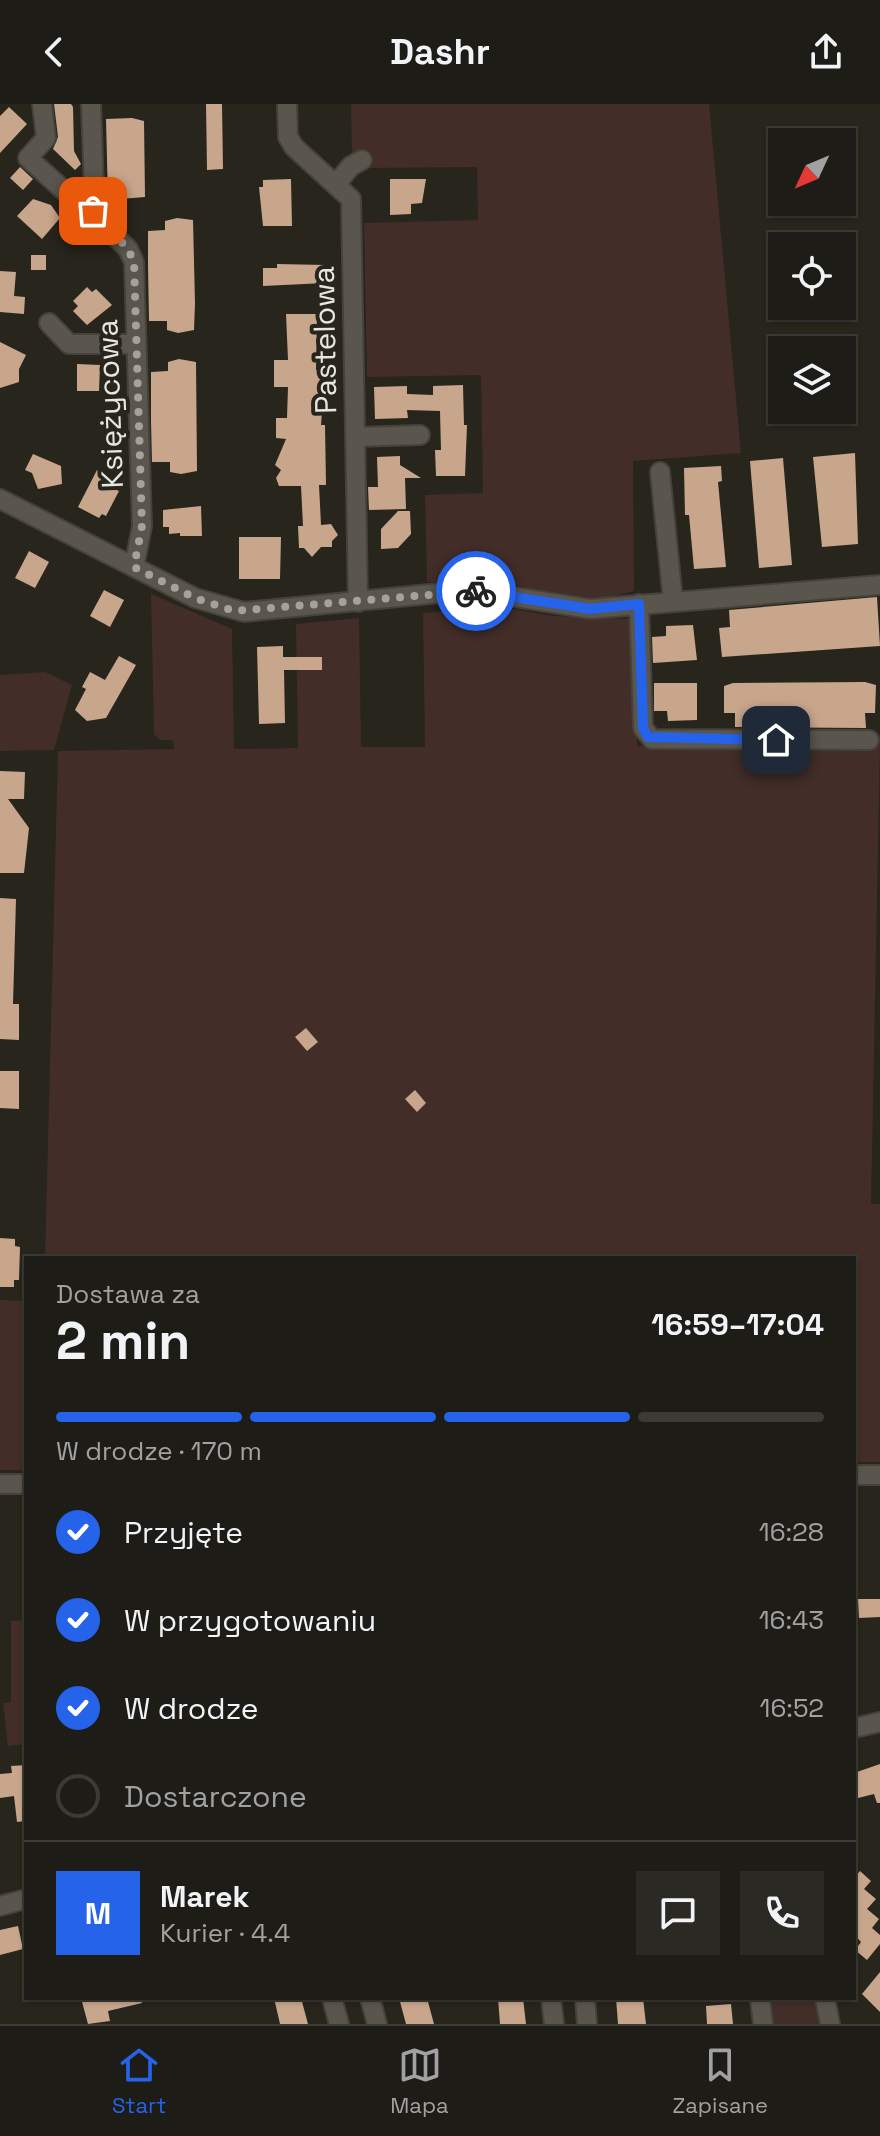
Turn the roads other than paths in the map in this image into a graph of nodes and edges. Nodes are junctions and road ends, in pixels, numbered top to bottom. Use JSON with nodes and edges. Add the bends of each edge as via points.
{"nodes":[{"id":1,"x":42,"y":104,"type":"edge"},
{"id":2,"x":91,"y":104,"type":"edge"},
{"id":3,"x":287,"y":104,"type":"edge"},
{"id":4,"x":362,"y":160,"type":"dead end"},
{"id":5,"x":337,"y":183,"type":"junction"},
{"id":6,"x":93,"y":211,"type":"junction"},
{"id":7,"x":49,"y":323,"type":"dead end"},
{"id":8,"x":136,"y":344,"type":"junction"},
{"id":9,"x":420,"y":435,"type":"dead end"},
{"id":10,"x":355,"y":437,"type":"junction"},
{"id":11,"x":660,"y":472,"type":"dead end"},
{"id":12,"x":0,"y":499,"type":"edge"},
{"id":13,"x":134,"y":567,"type":"junction"},
{"id":14,"x":880,"y":585,"type":"edge"},
{"id":15,"x":673,"y":601,"type":"junction"},
{"id":16,"x":358,"y":602,"type":"junction"},
{"id":17,"x":639,"y":604,"type":"junction"},
{"id":18,"x":869,"y":740,"type":"dead end"},
{"id":19,"x":856,"y":1475,"type":"edge"},
{"id":20,"x":880,"y":1475,"type":"edge"},
{"id":21,"x":0,"y":1484,"type":"edge"},
{"id":22,"x":24,"y":1484,"type":"edge"},
{"id":23,"x":880,"y":1722,"type":"edge"},
{"id":24,"x":856,"y":1728,"type":"edge"},
{"id":25,"x":24,"y":1900,"type":"edge"},
{"id":26,"x":0,"y":1906,"type":"edge"},
{"id":27,"x":333,"y":2000,"type":"edge"},
{"id":28,"x":371,"y":2000,"type":"edge"},
{"id":29,"x":551,"y":2000,"type":"edge"},
{"id":30,"x":585,"y":2000,"type":"edge"},
{"id":31,"x":760,"y":2000,"type":"edge"},
{"id":32,"x":825,"y":2000,"type":"edge"},
{"id":33,"x":339,"y":2024,"type":"edge"},
{"id":34,"x":377,"y":2024,"type":"edge"},
{"id":35,"x":554,"y":2024,"type":"edge"},
{"id":36,"x":587,"y":2024,"type":"edge"},
{"id":37,"x":763,"y":2024,"type":"edge"},
{"id":38,"x":830,"y":2024,"type":"edge"}],
"edges":[{"from":1,"to":6,"type":"street","name":"Księżycowa","via":[[46,138],[28,158]]},
{"from":2,"to":6,"type":"street"},
{"from":3,"to":5,"type":"street","name":"Pastelowa","via":[[288,137]]},
{"from":4,"to":5,"type":"street"},
{"from":5,"to":10,"type":"street","name":"Pastelowa","via":[[351,199]]},
{"from":6,"to":8,"type":"street","name":"Księżycowa","via":[[133,256]]},
{"from":7,"to":8,"type":"street","via":[[69,344]]},
{"from":8,"to":13,"type":"street","name":"Księżycowa","via":[[142,526]]},
{"from":9,"to":10,"type":"street"},
{"from":10,"to":16,"type":"street","name":"Pastelowa"},
{"from":11,"to":15,"type":"street"},
{"from":12,"to":13,"type":"street"},
{"from":13,"to":16,"type":"street","via":[[234,611]]},
{"from":14,"to":15,"type":"street"},
{"from":15,"to":17,"type":"street"},
{"from":16,"to":17,"type":"street","via":[[471,590],[590,609]]},
{"from":17,"to":18,"type":"street","via":[[643,728],[652,739]]},
{"from":19,"to":20,"type":"street"},
{"from":21,"to":22,"type":"street"},
{"from":23,"to":24,"type":"street"},
{"from":25,"to":26,"type":"street"},
{"from":27,"to":33,"type":"street"},
{"from":28,"to":34,"type":"street"},
{"from":29,"to":35,"type":"street"},
{"from":30,"to":36,"type":"street"},
{"from":31,"to":37,"type":"street"},
{"from":32,"to":38,"type":"street"}]}
